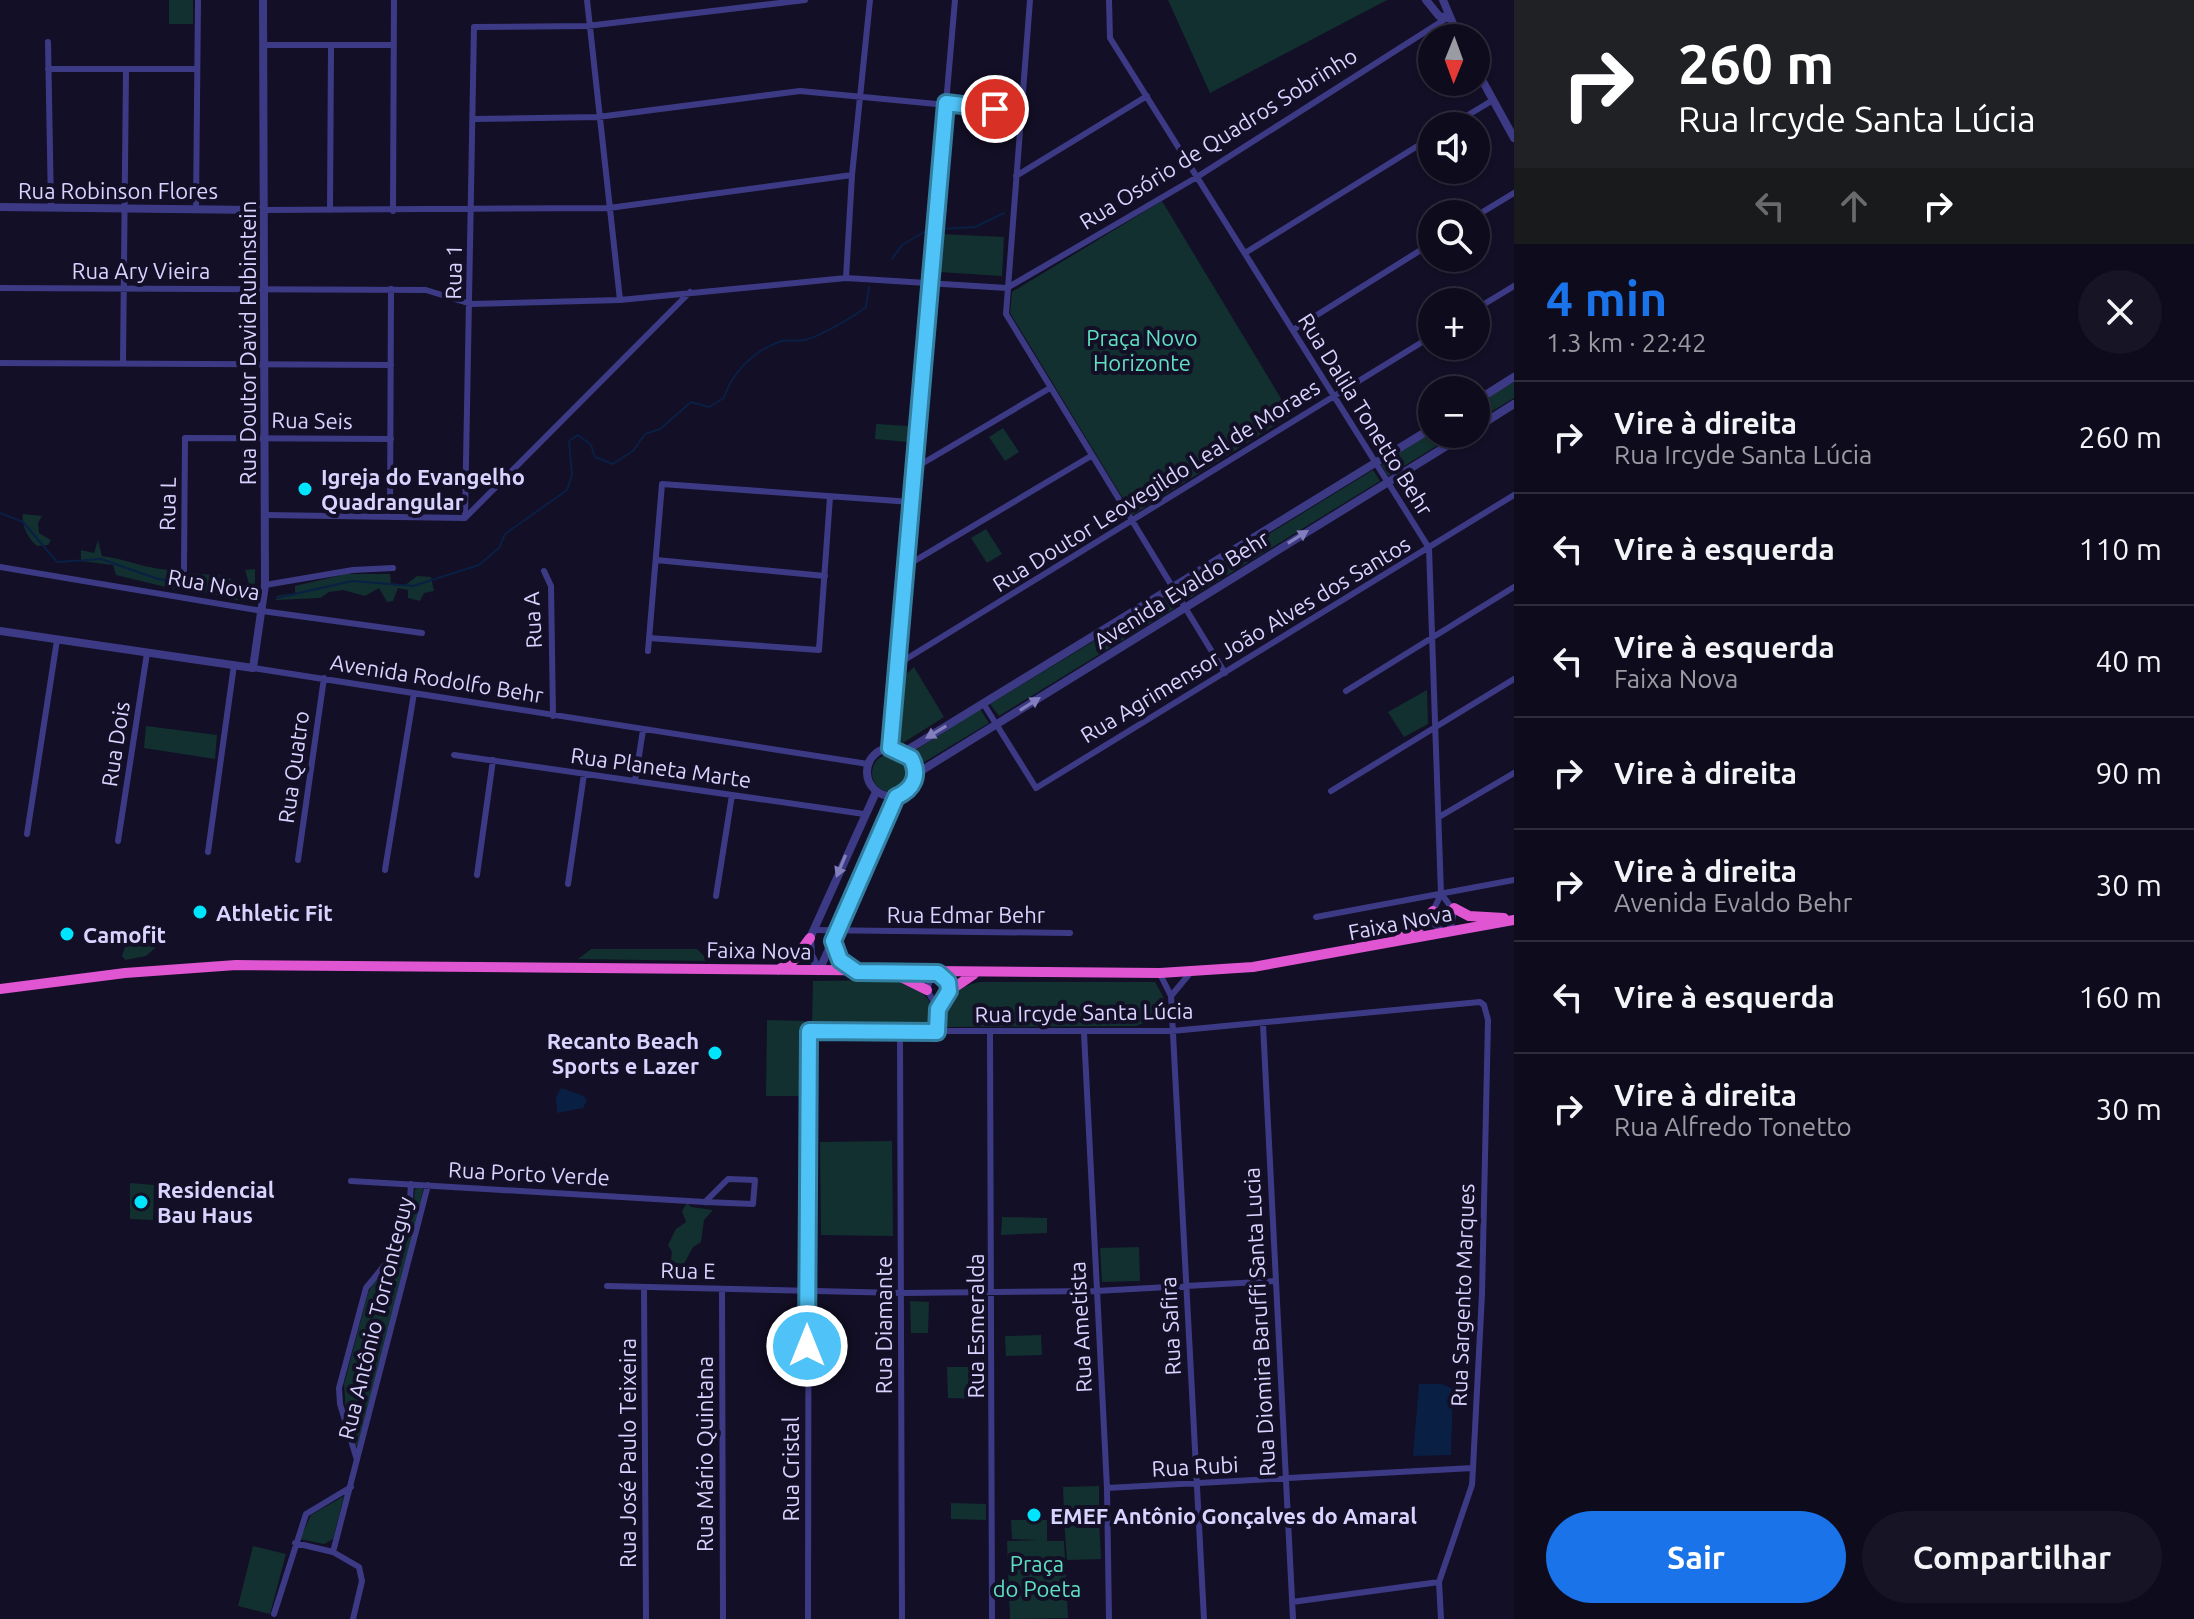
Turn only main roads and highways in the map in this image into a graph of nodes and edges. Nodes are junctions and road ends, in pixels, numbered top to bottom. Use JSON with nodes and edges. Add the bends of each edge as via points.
{"nodes":[{"id":1,"x":1454,"y":908,"type":"road end"},
{"id":2,"x":1433,"y":911,"type":"road end"},
{"id":3,"x":1514,"y":920,"type":"edge"},
{"id":4,"x":812,"y":934,"type":"road end"},
{"id":5,"x":836,"y":936,"type":"road end"},
{"id":6,"x":1390,"y":945,"type":"junction"},
{"id":7,"x":777,"y":971,"type":"junction"},
{"id":8,"x":857,"y":972,"type":"junction"},
{"id":9,"x":890,"y":973,"type":"junction"},
{"id":10,"x":975,"y":974,"type":"junction"},
{"id":11,"x":0,"y":989,"type":"edge"},
{"id":12,"x":927,"y":990,"type":"road end"},
{"id":13,"x":949,"y":991,"type":"road end"}],
"edges":[{"from":1,"to":3,"type":"highway","via":[[1469,916]]},
{"from":2,"to":6,"type":"highway","via":[[1423,925]]},
{"from":3,"to":6,"type":"highway","name":"Faixa Nova"},
{"from":4,"to":7,"type":"highway","via":[[793,961]]},
{"from":5,"to":8,"type":"highway","via":[[840,960]]},
{"from":6,"to":10,"type":"highway","name":"Faixa Nova","via":[[1191,972]]},
{"from":7,"to":8,"type":"highway","name":"Faixa Nova"},
{"from":7,"to":11,"type":"highway","name":"Faixa Nova","via":[[236,965]]},
{"from":8,"to":9,"type":"highway","name":"Faixa Nova"},
{"from":9,"to":10,"type":"highway","name":"Faixa Nova"},
{"from":9,"to":12,"type":"highway"},
{"from":10,"to":13,"type":"highway"}]}
